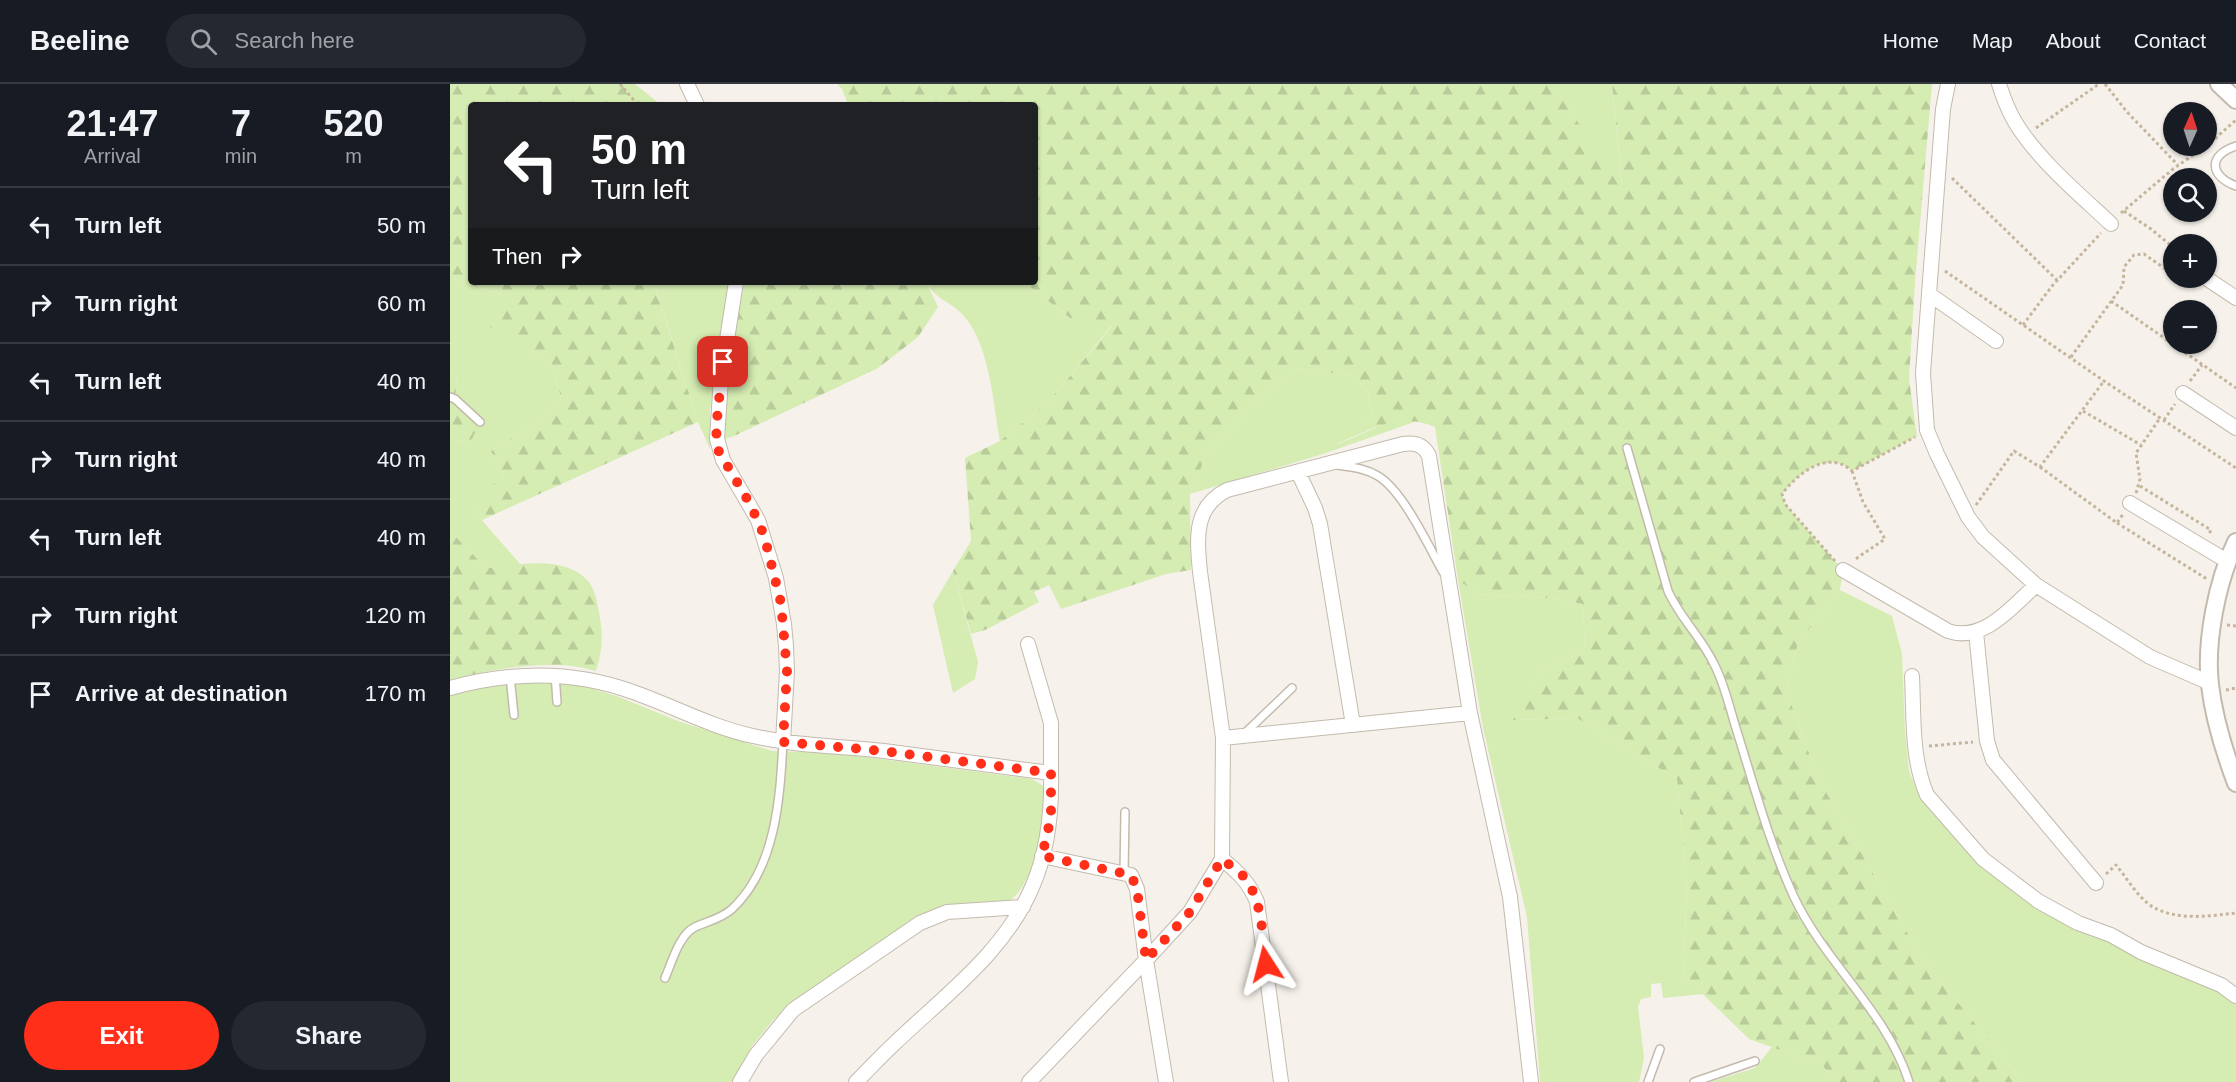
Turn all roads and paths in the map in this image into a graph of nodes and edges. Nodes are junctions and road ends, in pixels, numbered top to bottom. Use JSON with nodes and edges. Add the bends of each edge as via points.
{"nodes":[{"id":1,"x":620,"y":84,"type":"edge"},
{"id":2,"x":687,"y":84,"type":"edge"},
{"id":3,"x":1948,"y":84,"type":"edge"},
{"id":4,"x":1998,"y":84,"type":"edge"},
{"id":5,"x":2099,"y":84,"type":"edge"},
{"id":6,"x":2105,"y":84,"type":"edge"},
{"id":7,"x":2219,"y":84,"type":"edge"},
{"id":8,"x":2236,"y":100,"type":"edge"},
{"id":9,"x":635,"y":102,"type":"edge"},
{"id":10,"x":696,"y":102,"type":"edge"},
{"id":11,"x":2025,"y":136,"type":"junction"},
{"id":12,"x":2236,"y":146,"type":"edge"},
{"id":13,"x":2178,"y":166,"type":"dead end"},
{"id":14,"x":1948,"y":175,"type":"dead end"},
{"id":15,"x":2236,"y":186,"type":"edge"},
{"id":16,"x":2124,"y":211,"type":"dead end"},
{"id":17,"x":2111,"y":224,"type":"dead end"},
{"id":18,"x":2163,"y":239,"type":"edge"},
{"id":19,"x":2163,"y":267,"type":"edge"},
{"id":20,"x":1941,"y":268,"type":"dead end"},
{"id":21,"x":2058,"y":280,"type":"dead end"},
{"id":22,"x":736,"y":285,"type":"edge"},
{"id":23,"x":2217,"y":285,"type":"edge"},
{"id":24,"x":1929,"y":294,"type":"junction"},
{"id":25,"x":2236,"y":298,"type":"edge"},
{"id":26,"x":2111,"y":302,"type":"junction"},
{"id":27,"x":1996,"y":340,"type":"dead end"},
{"id":28,"x":2070,"y":357,"type":"junction"},
{"id":29,"x":2104,"y":381,"type":"junction"},
{"id":30,"x":2236,"y":388,"type":"edge"},
{"id":31,"x":2183,"y":393,"type":"dead end"},
{"id":32,"x":450,"y":397,"type":"edge"},
{"id":33,"x":2082,"y":410,"type":"junction"},
{"id":34,"x":2160,"y":417,"type":"junction"},
{"id":35,"x":480,"y":422,"type":"dead end"},
{"id":36,"x":2236,"y":428,"type":"edge"},
{"id":37,"x":1917,"y":436,"type":"dead end"},
{"id":38,"x":2141,"y":445,"type":"junction"},
{"id":39,"x":1627,"y":448,"type":"dead end"},
{"id":40,"x":1329,"y":464,"type":"junction"},
{"id":41,"x":2040,"y":467,"type":"junction"},
{"id":42,"x":2236,"y":468,"type":"edge"},
{"id":43,"x":1852,"y":471,"type":"junction"},
{"id":44,"x":1298,"y":472,"type":"junction"},
{"id":45,"x":2139,"y":486,"type":"junction"},
{"id":46,"x":2130,"y":503,"type":"junction"},
{"id":47,"x":1975,"y":506,"type":"dead end"},
{"id":48,"x":2117,"y":523,"type":"junction"},
{"id":49,"x":2207,"y":539,"type":"dead end"},
{"id":50,"x":2236,"y":542,"type":"edge"},
{"id":51,"x":2226,"y":561,"type":"junction"},
{"id":52,"x":1843,"y":570,"type":"junction"},
{"id":53,"x":2210,"y":581,"type":"dead end"},
{"id":54,"x":1449,"y":582,"type":"junction"},
{"id":55,"x":2036,"y":585,"type":"junction"},
{"id":56,"x":1976,"y":632,"type":"junction"},
{"id":57,"x":1028,"y":644,"type":"dead end"},
{"id":58,"x":555,"y":674,"type":"junction"},
{"id":59,"x":510,"y":676,"type":"junction"},
{"id":60,"x":1912,"y":676,"type":"dead end"},
{"id":61,"x":2216,"y":687,"type":"junction"},
{"id":62,"x":450,"y":688,"type":"edge"},
{"id":63,"x":1292,"y":688,"type":"dead end"},
{"id":64,"x":2236,"y":688,"type":"edge"},
{"id":65,"x":557,"y":702,"type":"dead end"},
{"id":66,"x":1470,"y":713,"type":"junction"},
{"id":67,"x":514,"y":715,"type":"dead end"},
{"id":68,"x":1353,"y":725,"type":"junction"},
{"id":69,"x":1242,"y":736,"type":"junction"},
{"id":70,"x":1223,"y":738,"type":"junction"},
{"id":71,"x":1987,"y":741,"type":"junction"},
{"id":72,"x":783,"y":742,"type":"junction"},
{"id":73,"x":1915,"y":747,"type":"junction"},
{"id":74,"x":1051,"y":773,"type":"junction"},
{"id":75,"x":2236,"y":783,"type":"edge"},
{"id":76,"x":1125,"y":812,"type":"dead end"},
{"id":77,"x":1042,"y":856,"type":"junction"},
{"id":78,"x":1222,"y":859,"type":"junction"},
{"id":79,"x":1124,"y":873,"type":"junction"},
{"id":80,"x":2096,"y":883,"type":"joint"},
{"id":81,"x":1023,"y":908,"type":"junction"},
{"id":82,"x":2236,"y":914,"type":"edge"},
{"id":83,"x":1146,"y":960,"type":"junction"},
{"id":84,"x":665,"y":978,"type":"dead end"},
{"id":85,"x":2236,"y":996,"type":"edge"},
{"id":86,"x":1660,"y":1049,"type":"dead end"},
{"id":87,"x":1755,"y":1061,"type":"dead end"},
{"id":88,"x":740,"y":1082,"type":"edge"},
{"id":89,"x":856,"y":1082,"type":"edge"},
{"id":90,"x":1029,"y":1082,"type":"edge"},
{"id":91,"x":1166,"y":1082,"type":"edge"},
{"id":92,"x":1281,"y":1082,"type":"edge"},
{"id":93,"x":1531,"y":1082,"type":"edge"},
{"id":94,"x":1648,"y":1082,"type":"edge"},
{"id":95,"x":1694,"y":1082,"type":"edge"},
{"id":96,"x":1909,"y":1082,"type":"edge"}],
"edges":[{"from":1,"to":9,"type":"path"},
{"from":2,"to":10,"type":"street"},
{"from":3,"to":24,"type":"street"},
{"from":4,"to":11,"type":"street"},
{"from":5,"to":11,"type":"path"},
{"from":6,"to":13,"type":"path"},
{"from":7,"to":8,"type":"street"},
{"from":11,"to":17,"type":"street"},
{"from":12,"to":15,"type":"lane","via":[[2218,155],[2215,170]]},
{"from":14,"to":21,"type":"path"},
{"from":16,"to":18,"type":"path"},
{"from":19,"to":26,"type":"path","via":[[2144,254],[2134,255],[2124,267],[2123,285]]},
{"from":20,"to":28,"type":"path"},
{"from":22,"to":72,"type":"street","via":[[721,378],[717,439],[723,460],[758,520],[776,578],[786,655]]},
{"from":23,"to":25,"type":"street"},
{"from":24,"to":27,"type":"street"},
{"from":24,"to":55,"type":"street","via":[[1923,373],[1928,430],[1968,517],[2001,555]]},
{"from":26,"to":28,"type":"path"},
{"from":26,"to":30,"type":"path"},
{"from":28,"to":29,"type":"path"},
{"from":29,"to":33,"type":"path"},
{"from":29,"to":34,"type":"path"},
{"from":31,"to":36,"type":"street"},
{"from":32,"to":35,"type":"lane"},
{"from":33,"to":38,"type":"path"},
{"from":33,"to":41,"type":"path"},
{"from":34,"to":38,"type":"path"},
{"from":34,"to":42,"type":"path"},
{"from":37,"to":43,"type":"path"},
{"from":38,"to":45,"type":"path","via":[[2136,458]]},
{"from":39,"to":96,"type":"lane","via":[[1668,591],[1714,664],[1794,897],[1812,929],[1887,1034],[1902,1059]]},
{"from":40,"to":44,"type":"street"},
{"from":40,"to":54,"type":"lane","via":[[1366,470],[1383,479],[1417,525]]},
{"from":40,"to":54,"type":"street","via":[[1403,444],[1423,447],[1430,463]]},
{"from":41,"to":47,"type":"path","via":[[2013,451]]},
{"from":41,"to":48,"type":"path"},
{"from":43,"to":52,"type":"path","via":[[1863,502],[1886,539]]},
{"from":43,"to":52,"type":"path","via":[[1843,464],[1821,463],[1782,494],[1785,504]]},
{"from":44,"to":68,"type":"street","via":[[1320,524]]},
{"from":44,"to":70,"type":"street","via":[[1227,490],[1215,496],[1202,514],[1200,572]]},
{"from":45,"to":46,"type":"path"},
{"from":45,"to":49,"type":"path","via":[[2211,530]]},
{"from":46,"to":48,"type":"path"},
{"from":46,"to":51,"type":"street"},
{"from":48,"to":53,"type":"path"},
{"from":50,"to":51,"type":"street"},
{"from":51,"to":61,"type":"street","via":[[2211,636]]},
{"from":52,"to":56,"type":"street","via":[[1948,631]]},
{"from":54,"to":66,"type":"street"},
{"from":55,"to":56,"type":"street"},
{"from":55,"to":61,"type":"street","via":[[2150,657]]},
{"from":56,"to":71,"type":"street"},
{"from":57,"to":74,"type":"street","via":[[1051,723]]},
{"from":58,"to":59,"type":"street"},
{"from":58,"to":65,"type":"lane"},
{"from":58,"to":72,"type":"street","via":[[600,681],[729,729]]},
{"from":59,"to":62,"type":"street"},
{"from":59,"to":67,"type":"lane"},
{"from":60,"to":73,"type":"street"},
{"from":61,"to":64,"type":"path"},
{"from":61,"to":75,"type":"street","via":[[2225,754]]},
{"from":63,"to":69,"type":"lane"},
{"from":66,"to":68,"type":"street"},
{"from":66,"to":93,"type":"street","via":[[1510,897]]},
{"from":68,"to":69,"type":"street"},
{"from":69,"to":70,"type":"street"},
{"from":70,"to":78,"type":"street"},
{"from":71,"to":73,"type":"path"},
{"from":71,"to":80,"type":"street","via":[[1994,760]]},
{"from":72,"to":74,"type":"street"},
{"from":72,"to":84,"type":"lane","via":[[775,822],[754,881],[730,910],[685,936]]},
{"from":73,"to":85,"type":"street","via":[[1927,795],[1983,859],[2016,886],[2078,923],[2221,985]]},
{"from":74,"to":77,"type":"street","via":[[1051,817]]},
{"from":76,"to":79,"type":"lane"},
{"from":77,"to":79,"type":"street"},
{"from":77,"to":81,"type":"street"},
{"from":78,"to":83,"type":"street","via":[[1190,912]]},
{"from":78,"to":92,"type":"street","via":[[1243,876],[1257,902]]},
{"from":79,"to":83,"type":"street","via":[[1131,875],[1137,889]]},
{"from":80,"to":82,"type":"path","via":[[2116,865],[2153,907],[2193,917]]},
{"from":81,"to":88,"type":"street","via":[[947,912],[920,923],[793,1010],[756,1055]]},
{"from":81,"to":89,"type":"street","via":[[977,968]]},
{"from":83,"to":90,"type":"street"},
{"from":83,"to":91,"type":"street"},
{"from":86,"to":94,"type":"lane"},
{"from":87,"to":95,"type":"lane"}]}
